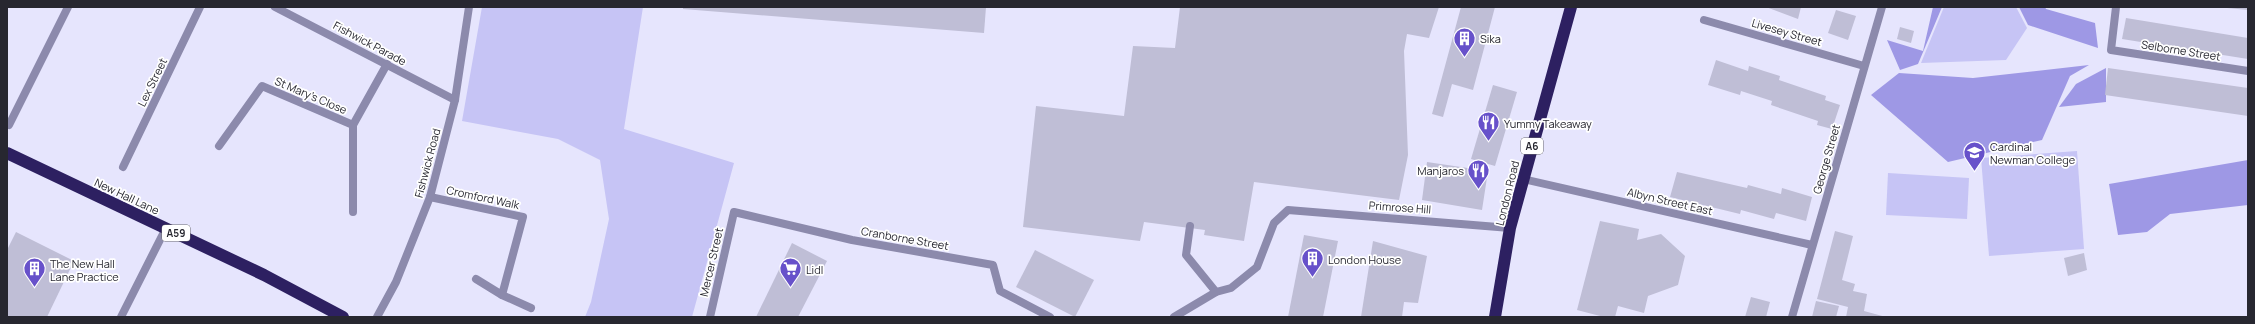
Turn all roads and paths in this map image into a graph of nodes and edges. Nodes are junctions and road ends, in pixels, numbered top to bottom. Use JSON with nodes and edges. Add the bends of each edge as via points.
{"nodes":[{"id":1,"x":68,"y":7,"type":"edge"},
{"id":2,"x":200,"y":7,"type":"edge"},
{"id":3,"x":275,"y":7,"type":"edge"},
{"id":4,"x":469,"y":7,"type":"edge"},
{"id":5,"x":1571,"y":7,"type":"edge"},
{"id":6,"x":1882,"y":7,"type":"edge"},
{"id":7,"x":2116,"y":7,"type":"edge"},
{"id":8,"x":1704,"y":20,"type":"dead end"},
{"id":9,"x":387,"y":64,"type":"junction"},
{"id":10,"x":1864,"y":66,"type":"junction"},
{"id":11,"x":2248,"y":71,"type":"edge"},
{"id":12,"x":455,"y":100,"type":"junction"},
{"id":13,"x":9,"y":125,"type":"dead end"},
{"id":14,"x":353,"y":125,"type":"junction"},
{"id":15,"x":219,"y":146,"type":"dead end"},
{"id":16,"x":7,"y":153,"type":"edge"},
{"id":17,"x":123,"y":167,"type":"dead end"},
{"id":18,"x":1523,"y":180,"type":"junction"},
{"id":19,"x":430,"y":197,"type":"junction"},
{"id":20,"x":353,"y":212,"type":"dead end"},
{"id":21,"x":734,"y":212,"type":"joint"},
{"id":22,"x":1190,"y":226,"type":"dead end"},
{"id":23,"x":166,"y":228,"type":"junction"},
{"id":24,"x":1510,"y":228,"type":"junction"},
{"id":25,"x":1812,"y":245,"type":"junction"},
{"id":26,"x":476,"y":279,"type":"dead end"},
{"id":27,"x":1216,"y":292,"type":"junction"},
{"id":28,"x":502,"y":294,"type":"junction"},
{"id":29,"x":531,"y":308,"type":"dead end"},
{"id":30,"x":121,"y":317,"type":"edge"},
{"id":31,"x":343,"y":317,"type":"edge"},
{"id":32,"x":377,"y":317,"type":"edge"},
{"id":33,"x":710,"y":317,"type":"edge"},
{"id":34,"x":1050,"y":317,"type":"edge"},
{"id":35,"x":1174,"y":317,"type":"edge"},
{"id":36,"x":1495,"y":317,"type":"edge"},
{"id":37,"x":1792,"y":317,"type":"edge"}],
"edges":[{"from":1,"to":13,"type":"street"},
{"from":2,"to":17,"type":"street","name":"Lex Street"},
{"from":3,"to":9,"type":"street","name":"Fishwick Parade"},
{"from":4,"to":12,"type":"street","name":"Fishwick Road"},
{"from":5,"to":18,"type":"highway","name":"London Road","number":"A6"},
{"from":6,"to":10,"type":"street","name":"George Street"},
{"from":7,"to":11,"type":"street","name":"Selborne Street","via":[[2111,50]]},
{"from":8,"to":10,"type":"street","name":"Livesey Street"},
{"from":9,"to":12,"type":"street","name":"Fishwick Parade"},
{"from":9,"to":14,"type":"street","name":"St Mary's Close"},
{"from":10,"to":25,"type":"street","name":"George Street"},
{"from":12,"to":19,"type":"street","name":"Fishwick Road"},
{"from":14,"to":15,"type":"street","name":"St Mary's Close","via":[[262,86]]},
{"from":14,"to":20,"type":"street","name":"St Mary's Close"},
{"from":16,"to":23,"type":"highway","name":"New Hall Lane","number":"A59"},
{"from":18,"to":24,"type":"highway","name":"London Road","number":"A6"},
{"from":18,"to":25,"type":"street","name":"Albyn Street East"},
{"from":19,"to":28,"type":"street","name":"Cromford Walk","via":[[523,218]]},
{"from":19,"to":32,"type":"street","name":"Fishwick Road","via":[[396,282]]},
{"from":21,"to":33,"type":"street","name":"Mercer Street"},
{"from":21,"to":34,"type":"street","name":"Cranborne Street","via":[[852,240],[993,265],[1000,291]]},
{"from":22,"to":27,"type":"street","via":[[1186,254]]},
{"from":23,"to":30,"type":"street"},
{"from":23,"to":31,"type":"highway","name":"New Hall Lane","number":"A59","via":[[264,275]]},
{"from":24,"to":27,"type":"street","name":"Primrose Hill","via":[[1288,210],[1274,223],[1257,267],[1231,288]]},
{"from":24,"to":36,"type":"highway","name":"London Road","number":"A6"},
{"from":25,"to":37,"type":"street","name":"George Street"},
{"from":26,"to":28,"type":"street"},
{"from":27,"to":35,"type":"street"},
{"from":28,"to":29,"type":"street"}]}
